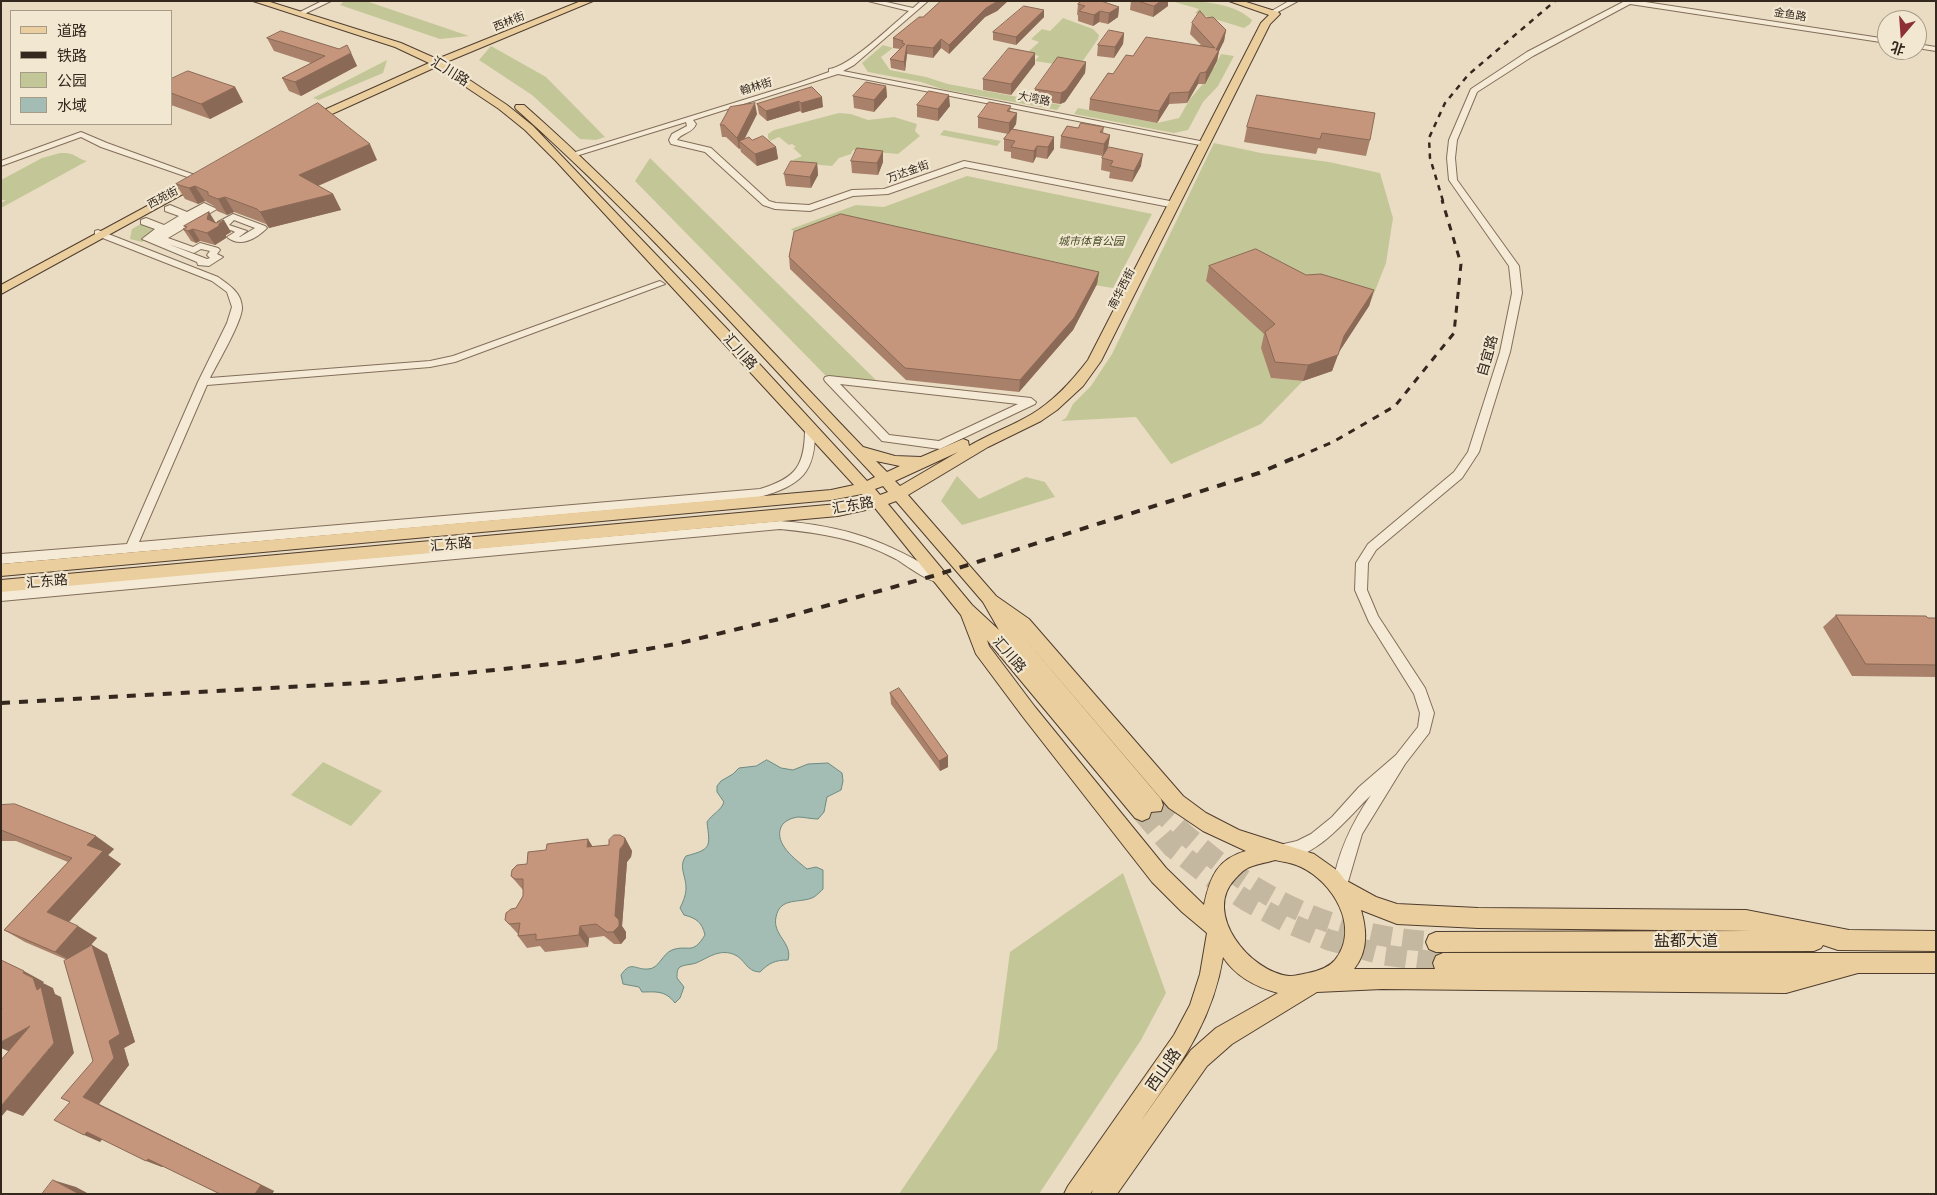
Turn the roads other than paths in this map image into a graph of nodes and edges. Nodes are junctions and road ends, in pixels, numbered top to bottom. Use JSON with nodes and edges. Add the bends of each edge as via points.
{"nodes":[{"id":1,"x":257,"y":1,"type":"edge"},
{"id":2,"x":284,"y":1,"type":"edge"},
{"id":3,"x":328,"y":1,"type":"edge"},
{"id":4,"x":579,"y":1,"type":"edge"},
{"id":5,"x":589,"y":1,"type":"edge"},
{"id":6,"x":871,"y":1,"type":"edge"},
{"id":7,"x":918,"y":1,"type":"edge"},
{"id":8,"x":925,"y":1,"type":"edge"},
{"id":9,"x":1233,"y":1,"type":"edge"},
{"id":10,"x":1295,"y":1,"type":"edge"},
{"id":11,"x":1630,"y":2,"type":"edge"},
{"id":12,"x":911,"y":10,"type":"junction"},
{"id":13,"x":306,"y":12,"type":"junction"},
{"id":14,"x":1270,"y":12,"type":"junction"},
{"id":15,"x":1877,"y":39,"type":"edge"},
{"id":16,"x":440,"y":59,"type":"junction"},
{"id":17,"x":832,"y":72,"type":"junction"},
{"id":18,"x":687,"y":120,"type":"junction"},
{"id":19,"x":298,"y":122,"type":"edge"},
{"id":20,"x":1200,"y":143,"type":"junction"},
{"id":21,"x":571,"y":152,"type":"junction"},
{"id":22,"x":1,"y":164,"type":"edge"},
{"id":23,"x":207,"y":175,"type":"joint"},
{"id":24,"x":1171,"y":204,"type":"junction"},
{"id":25,"x":101,"y":234,"type":"junction"},
{"id":26,"x":241,"y":241,"type":"joint"},
{"id":27,"x":218,"y":257,"type":"joint"},
{"id":28,"x":1,"y":283,"type":"edge"},
{"id":29,"x":660,"y":284,"type":"dead end"},
{"id":30,"x":1,"y":290,"type":"edge"},
{"id":31,"x":828,"y":379,"type":"joint"},
{"id":32,"x":203,"y":382,"type":"junction"},
{"id":33,"x":810,"y":428,"type":"junction"},
{"id":34,"x":858,"y":450,"type":"junction"},
{"id":35,"x":926,"y":462,"type":"junction"},
{"id":36,"x":886,"y":480,"type":"junction"},
{"id":37,"x":865,"y":488,"type":"junction"},
{"id":38,"x":898,"y":494,"type":"junction"},
{"id":39,"x":878,"y":502,"type":"junction"},
{"id":40,"x":131,"y":548,"type":"junction"},
{"id":41,"x":1,"y":559,"type":"edge"},
{"id":42,"x":1,"y":570,"type":"edge"},
{"id":43,"x":942,"y":582,"type":"junction"},
{"id":44,"x":1,"y":586,"type":"edge"},
{"id":45,"x":1,"y":596,"type":"edge"},
{"id":46,"x":989,"y":598,"type":"junction"},
{"id":47,"x":966,"y":610,"type":"junction"},
{"id":48,"x":1401,"y":758,"type":"junction"},
{"id":49,"x":1154,"y":805,"type":"tunnel mouth"},
{"id":50,"x":1142,"y":812,"type":"tunnel mouth"},
{"id":51,"x":1275,"y":851,"type":"junction"},
{"id":52,"x":1340,"y":887,"type":"junction"},
{"id":53,"x":1218,"y":929,"type":"junction"},
{"id":54,"x":1849,"y":940,"type":"junction"},
{"id":55,"x":1936,"y":941,"type":"edge"},
{"id":56,"x":1436,"y":942,"type":"tunnel mouth"},
{"id":57,"x":1862,"y":962,"type":"junction"},
{"id":58,"x":1443,"y":963,"type":"tunnel mouth"},
{"id":59,"x":1936,"y":963,"type":"edge"},
{"id":60,"x":1316,"y":984,"type":"junction"},
{"id":61,"x":1076,"y":1194,"type":"edge"},
{"id":62,"x":1103,"y":1194,"type":"edge"}],
"edges":[{"from":1,"to":13,"type":"main road","name":"汇川路"},
{"from":2,"to":13,"type":"main road","name":"汇川路"},
{"from":3,"to":13,"type":"street"},
{"from":4,"to":16,"type":"main road","name":"西林街"},
{"from":5,"to":16,"type":"main road","name":"西林街"},
{"from":6,"to":12,"type":"street"},
{"from":7,"to":12,"type":"street","name":"翰林街"},
{"from":8,"to":12,"type":"street","name":"翰林街"},
{"from":9,"to":14,"type":"main road"},
{"from":10,"to":14,"type":"street","name":"南华西街"},
{"from":11,"to":15,"type":"street","name":"金鱼路"},
{"from":11,"to":48,"type":"street","name":"自宜路","via":[[1530,54],[1474,91],[1453,140],[1454,180],[1514,266],[1517,293],[1505,352],[1473,452],[1458,474],[1372,547],[1362,563],[1360,590],[1373,618],[1420,692],[1427,712],[1424,729]]},
{"from":12,"to":17,"type":"street","name":"翰林街","via":[[851,63]]},
{"from":13,"to":16,"type":"main road","name":"汇川路"},
{"from":14,"to":20,"type":"main road","name":"南华西街","via":[[1259,22]]},
{"from":16,"to":19,"type":"main road"},
{"from":16,"to":21,"type":"main road","name":"汇川路","via":[[507,96]]},
{"from":16,"to":33,"type":"main road","name":"汇川路","via":[[503,107],[560,159]]},
{"from":17,"to":18,"type":"street","name":"翰林街","via":[[801,85]]},
{"from":17,"to":20,"type":"street","name":"大湾路"},
{"from":17,"to":21,"type":"street","name":"翰林街"},
{"from":18,"to":21,"type":"street","name":"翰林街"},
{"from":18,"to":24,"type":"street","name":"万达金街","via":[[692,124],[691,128],[676,136],[674,142],[708,150],[766,203],[775,206],[806,209],[855,192],[885,192],[964,164]]},
{"from":20,"to":24,"type":"main road","name":"南华西街"},
{"from":21,"to":34,"type":"main road","name":"汇川路"},
{"from":22,"to":23,"type":"street","via":[[81,134],[104,145]]},
{"from":23,"to":25,"type":"main road"},
{"from":24,"to":35,"type":"main road","name":"南华西街","via":[[1098,336],[1068,379],[1043,402],[1020,416]]},
{"from":24,"to":38,"type":"main road","name":"南华西街","via":[[1142,269],[1094,361],[1078,383],[1052,407]]},
{"from":25,"to":28,"type":"main road"},
{"from":25,"to":30,"type":"main road"},
{"from":25,"to":32,"type":"street","via":[[215,278],[231,291],[237,307]]},
{"from":26,"to":26,"type":"street","via":[[262,228],[232,217],[221,224],[225,225],[220,229],[230,227],[242,231],[232,237]]},
{"from":27,"to":27,"type":"street","via":[[212,255],[215,250],[210,248],[200,246],[194,250],[160,238],[213,209],[204,206],[188,215],[170,208],[186,216],[165,228],[144,222],[162,230],[147,239],[204,261],[200,263],[205,264]]},
{"from":29,"to":32,"type":"street","via":[[455,359],[430,364]]},
{"from":31,"to":31,"type":"street","via":[[886,438],[940,445],[1031,402]]},
{"from":32,"to":40,"type":"street"},
{"from":33,"to":37,"type":"main road","name":"汇川路"},
{"from":33,"to":40,"type":"street","via":[[811,447],[799,475],[782,487],[760,493]]},
{"from":34,"to":35,"type":"main road","via":[[895,461]]},
{"from":34,"to":36,"type":"main road","name":"汇川路"},
{"from":35,"to":36,"type":"main road","name":"南华西街"},
{"from":36,"to":37,"type":"main road","name":"汇东路"},
{"from":36,"to":38,"type":"main road","name":"汇川路"},
{"from":37,"to":39,"type":"main road","name":"汇川路"},
{"from":37,"to":42,"type":"main road","name":"汇东路","via":[[783,500]]},
{"from":38,"to":39,"type":"main road","name":"汇东路"},
{"from":38,"to":46,"type":"main road","name":"汇川路"},
{"from":39,"to":43,"type":"main road","name":"汇川路"},
{"from":39,"to":44,"type":"main road","name":"汇东路","via":[[830,510]]},
{"from":40,"to":41,"type":"street"},
{"from":43,"to":45,"type":"street","via":[[877,543],[848,533],[780,526]]},
{"from":43,"to":47,"type":"main road","name":"汇川路"},
{"from":46,"to":49,"type":"main road","name":"汇川路","via":[[1008,632]]},
{"from":46,"to":51,"type":"main road","via":[[1023,624],[1176,802],[1201,822]]},
{"from":47,"to":50,"type":"main road","name":"汇川路","via":[[998,641]]},
{"from":47,"to":53,"type":"main road","via":[[982,649],[1029,712],[1159,875]]},
{"from":48,"to":51,"type":"street","via":[[1316,840],[1299,848]]},
{"from":48,"to":52,"type":"street","via":[[1356,831]]},
{"from":51,"to":52,"type":"main road","via":[[1296,855],[1316,865]]},
{"from":51,"to":53,"type":"main road","via":[[1236,861],[1223,875],[1214,894],[1214,917]]},
{"from":52,"to":54,"type":"main road","via":[[1370,904],[1397,914],[1478,918],[1746,920]]},
{"from":52,"to":60,"type":"main road","via":[[1355,918],[1356,939],[1349,960],[1333,977]]},
{"from":53,"to":60,"type":"main road","via":[[1222,941],[1238,962],[1260,978],[1286,986]]},
{"from":53,"to":61,"type":"main road","name":"西山路","via":[[1210,974],[1199,1009],[1182,1043]]},
{"from":54,"to":55,"type":"main road","name":"盐都大道"},
{"from":54,"to":56,"type":"main road","name":"盐都大道"},
{"from":57,"to":58,"type":"main road","name":"盐都大道"},
{"from":57,"to":59,"type":"main road","name":"盐都大道"},
{"from":57,"to":60,"type":"main road","via":[[1786,983],[1382,979]]},
{"from":60,"to":62,"type":"main road","name":"西山路","via":[[1224,1036],[1199,1058]]}]}
